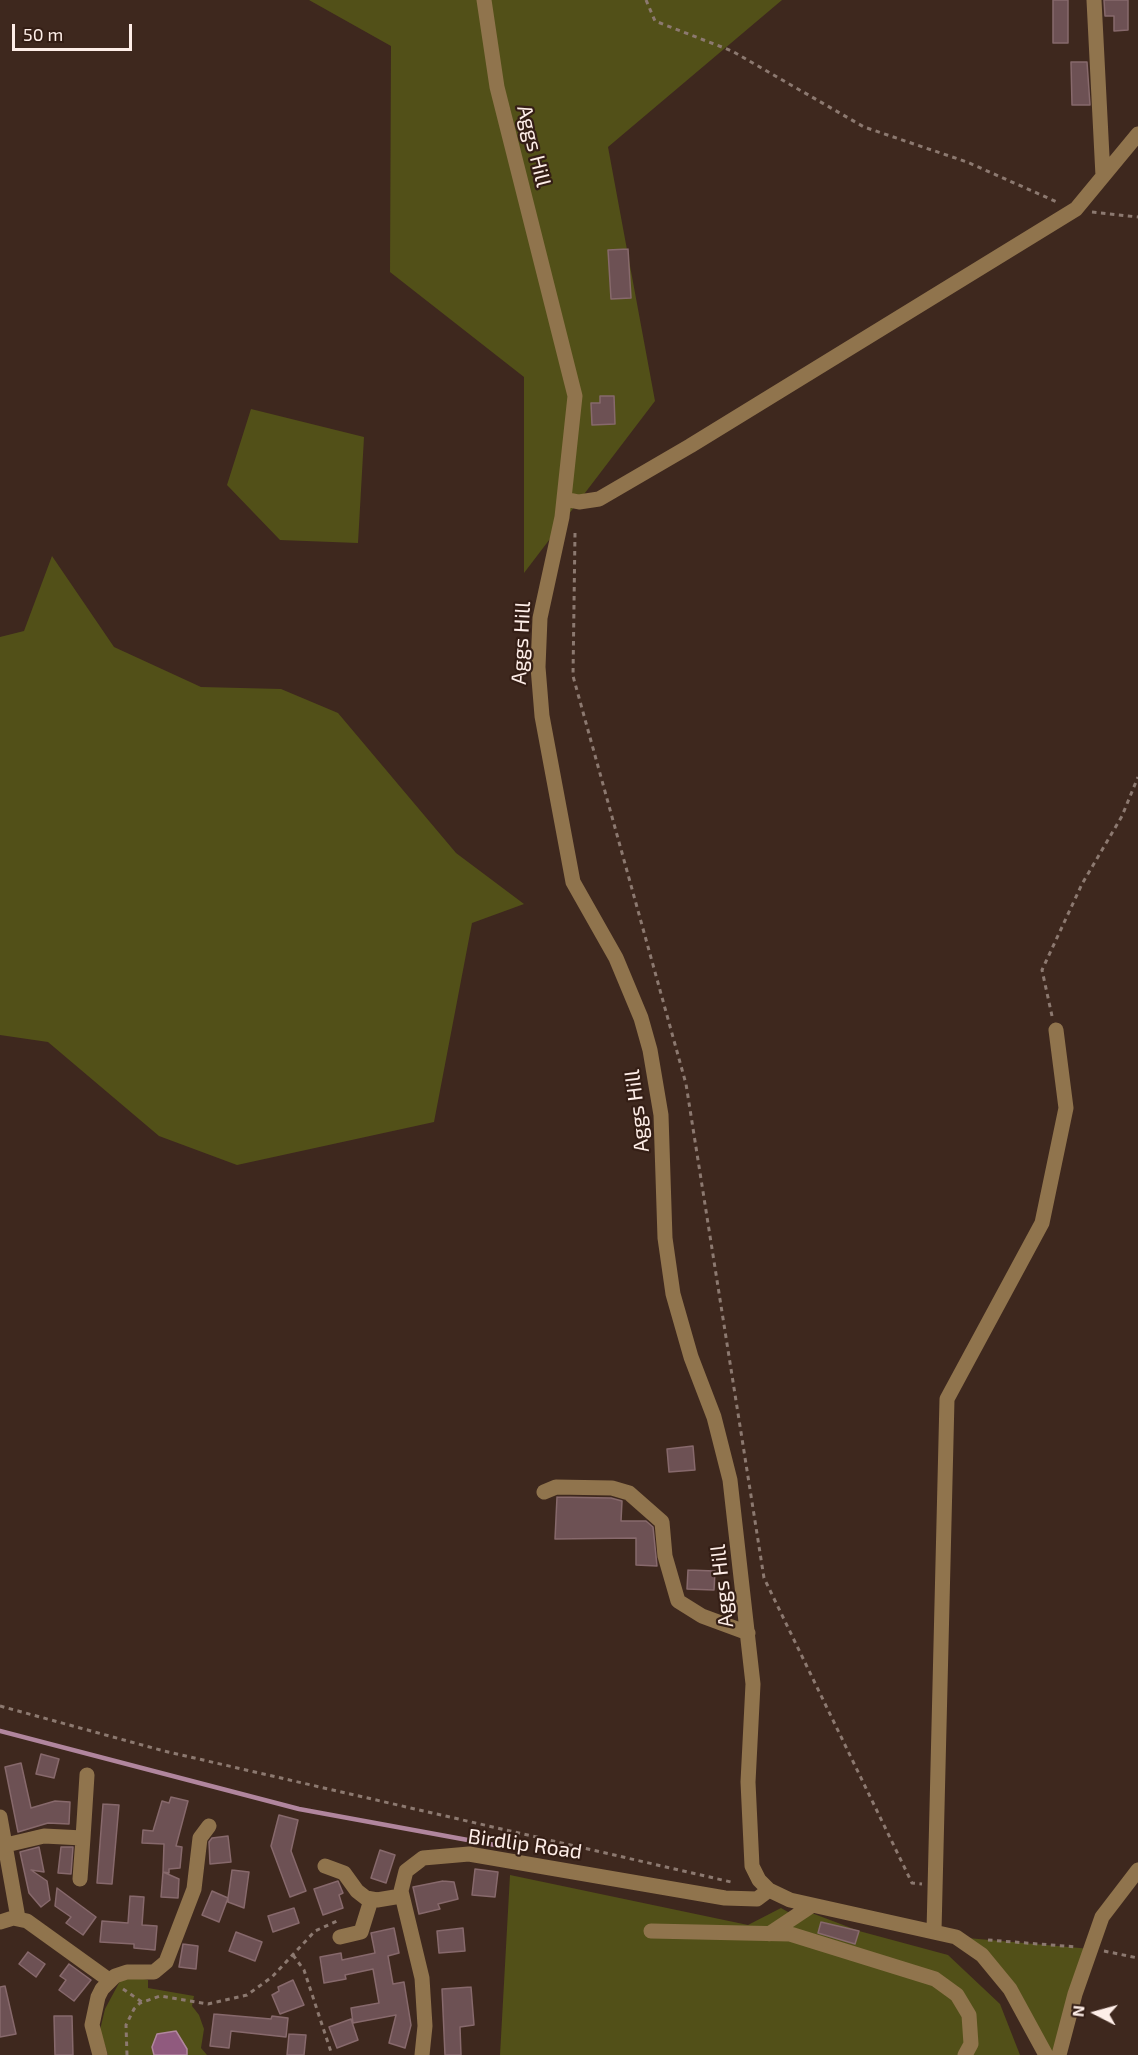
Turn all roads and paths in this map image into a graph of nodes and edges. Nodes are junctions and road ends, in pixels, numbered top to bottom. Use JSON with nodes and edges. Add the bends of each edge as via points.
{"nodes":[{"id":1,"x":484,"y":0,"type":"edge"},
{"id":2,"x":646,"y":0,"type":"edge"},
{"id":3,"x":1094,"y":0,"type":"edge"},
{"id":4,"x":1138,"y":134,"type":"edge"},
{"id":5,"x":1103,"y":176,"type":"junction"},
{"id":6,"x":1076,"y":209,"type":"junction"},
{"id":7,"x":1138,"y":217,"type":"edge"},
{"id":8,"x":564,"y":499,"type":"junction"},
{"id":9,"x":562,"y":517,"type":"junction"},
{"id":10,"x":1138,"y":777,"type":"edge"},
{"id":11,"x":1056,"y":1030,"type":"joint"},
{"id":12,"x":544,"y":1492,"type":"dead end"},
{"id":13,"x":748,"y":1633,"type":"junction"},
{"id":14,"x":0,"y":1706,"type":"edge"},
{"id":15,"x":87,"y":1775,"type":"dead end"},
{"id":16,"x":0,"y":1817,"type":"edge"},
{"id":17,"x":209,"y":1826,"type":"dead end"},
{"id":18,"x":83,"y":1838,"type":"junction"},
{"id":19,"x":6,"y":1845,"type":"junction"},
{"id":20,"x":325,"y":1866,"type":"dead end"},
{"id":21,"x":1138,"y":1870,"type":"edge"},
{"id":22,"x":80,"y":1879,"type":"dead end"},
{"id":23,"x":736,"y":1883,"type":"dead end"},
{"id":24,"x":935,"y":1887,"type":"junction"},
{"id":25,"x":763,"y":1895,"type":"junction"},
{"id":26,"x":401,"y":1896,"type":"junction"},
{"id":27,"x":371,"y":1899,"type":"junction"},
{"id":28,"x":811,"y":1906,"type":"junction"},
{"id":29,"x":18,"y":1918,"type":"junction"},
{"id":30,"x":0,"y":1922,"type":"edge"},
{"id":31,"x":364,"y":1922,"type":"junction"},
{"id":32,"x":651,"y":1931,"type":"dead end"},
{"id":33,"x":934,"y":1931,"type":"junction"},
{"id":34,"x":769,"y":1934,"type":"junction"},
{"id":35,"x":340,"y":1936,"type":"dead end"},
{"id":36,"x":956,"y":1937,"type":"junction"},
{"id":37,"x":1091,"y":1949,"type":"junction"},
{"id":38,"x":294,"y":1955,"type":"junction"},
{"id":39,"x":1138,"y":1958,"type":"edge"},
{"id":40,"x":109,"y":1980,"type":"junction"},
{"id":41,"x":142,"y":2002,"type":"junction"},
{"id":42,"x":126,"y":2054,"type":"edge"},
{"id":43,"x":100,"y":2055,"type":"edge"},
{"id":44,"x":332,"y":2055,"type":"edge"},
{"id":45,"x":422,"y":2055,"type":"edge"},
{"id":46,"x":965,"y":2055,"type":"edge"},
{"id":47,"x":1046,"y":2055,"type":"edge"},
{"id":48,"x":1059,"y":2055,"type":"edge"}],
"edges":[{"from":1,"to":8,"type":"street","name":"Aggs Hill","via":[[497,87],[575,396]]},
{"from":2,"to":6,"type":"path","via":[[655,21],[732,51],[864,127],[967,162]]},
{"from":3,"to":5,"type":"street"},
{"from":4,"to":5,"type":"street"},
{"from":5,"to":6,"type":"street"},
{"from":6,"to":7,"type":"path"},
{"from":6,"to":8,"type":"street","via":[[599,499]]},
{"from":8,"to":9,"type":"street","name":"Aggs Hill"},
{"from":9,"to":13,"type":"street","name":"Aggs Hill","via":[[540,618],[542,716],[573,882],[616,958],[650,1050],[662,1115],[668,1266],[681,1326],[714,1417],[730,1480]]},
{"from":9,"to":24,"type":"path","via":[[575,526],[573,676],[686,1084],[764,1578],[912,1883]]},
{"from":10,"to":11,"type":"path","via":[[1122,816],[1082,884],[1042,970]]},
{"from":11,"to":24,"type":"street","via":[[1066,1108],[1042,1223],[947,1399]]},
{"from":12,"to":13,"type":"street","via":[[556,1487],[612,1488],[629,1493],[662,1522],[665,1556],[678,1601],[702,1616]]},
{"from":13,"to":25,"type":"street","name":"Aggs Hill","via":[[753,1684],[748,1782],[750,1858]]},
{"from":14,"to":23,"type":"path","via":[[164,1751]]},
{"from":15,"to":18,"type":"street"},
{"from":16,"to":19,"type":"street"},
{"from":17,"to":40,"type":"street","via":[[200,1838],[194,1888],[166,1962],[154,1972],[127,1972]]},
{"from":18,"to":19,"type":"street","via":[[44,1836]]},
{"from":18,"to":22,"type":"street"},
{"from":19,"to":29,"type":"street"},
{"from":20,"to":27,"type":"street","via":[[344,1873],[357,1891]]},
{"from":21,"to":37,"type":"street","via":[[1102,1917]]},
{"from":24,"to":33,"type":"street"},
{"from":25,"to":26,"type":"street","name":"Birdlip Road","via":[[724,1898],[469,1854],[417,1861],[403,1878]]},
{"from":25,"to":28,"type":"street"},
{"from":26,"to":27,"type":"street"},
{"from":26,"to":45,"type":"street","via":[[422,1978]]},
{"from":27,"to":31,"type":"street"},
{"from":28,"to":33,"type":"street"},
{"from":28,"to":34,"type":"street"},
{"from":29,"to":30,"type":"street"},
{"from":29,"to":40,"type":"street"},
{"from":31,"to":35,"type":"street","via":[[361,1932]]},
{"from":31,"to":38,"type":"path","via":[[327,1923]]},
{"from":32,"to":34,"type":"street"},
{"from":33,"to":36,"type":"street"},
{"from":34,"to":46,"type":"street","via":[[790,1934],[935,1979],[957,1995],[969,2015],[971,2044]]},
{"from":36,"to":37,"type":"path"},
{"from":36,"to":47,"type":"street","via":[[982,1955],[1011,1989]]},
{"from":37,"to":39,"type":"path"},
{"from":37,"to":48,"type":"street"},
{"from":38,"to":41,"type":"path","via":[[260,1987],[232,2000],[200,2004],[160,1996]]},
{"from":38,"to":44,"type":"path","via":[[304,1970]]},
{"from":40,"to":41,"type":"path"},
{"from":40,"to":43,"type":"street","via":[[93,2015],[93,2034]]},
{"from":41,"to":42,"type":"path","via":[[126,2025]]}]}
